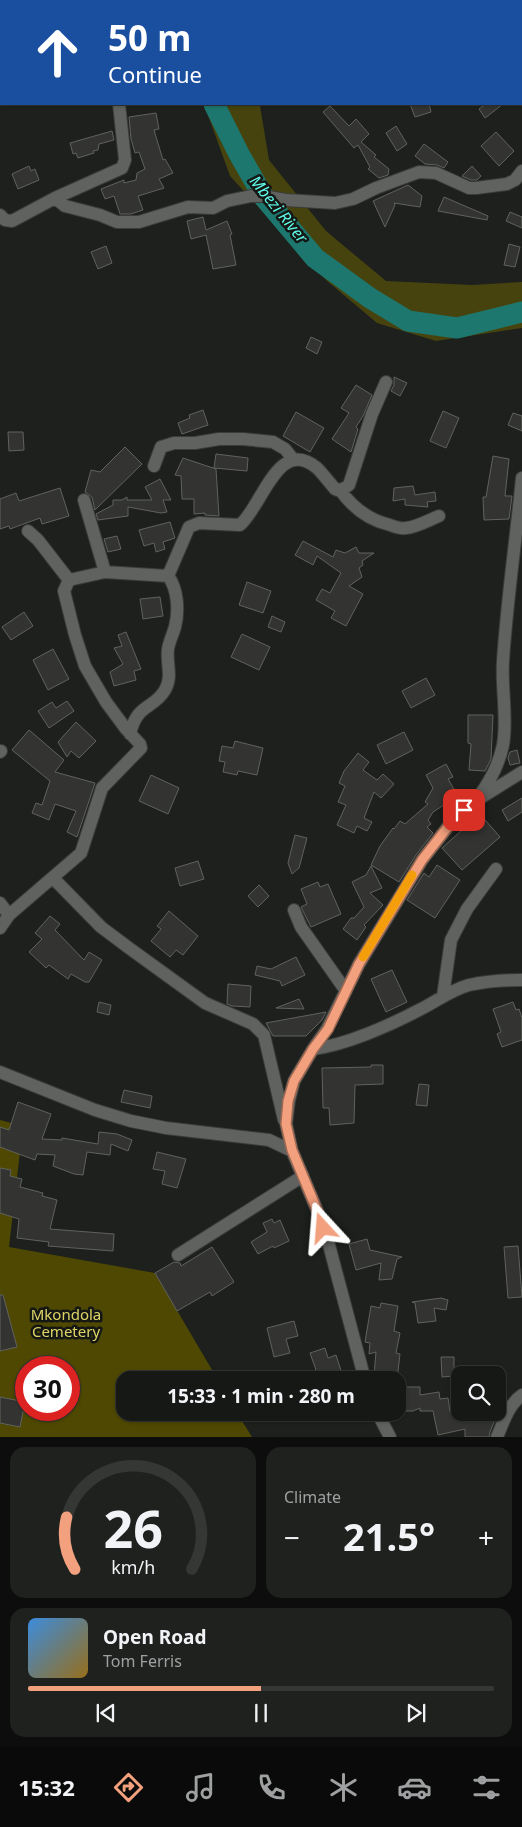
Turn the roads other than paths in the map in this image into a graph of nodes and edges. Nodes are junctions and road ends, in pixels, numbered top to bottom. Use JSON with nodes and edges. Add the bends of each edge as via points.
{"nodes":[{"id":1,"x":119,"y":105,"type":"edge"},
{"id":2,"x":522,"y":171,"type":"edge"},
{"id":3,"x":55,"y":198,"type":"junction"},
{"id":4,"x":0,"y":215,"type":"edge"},
{"id":5,"x":386,"y":382,"type":"dead end"},
{"id":6,"x":293,"y":459,"type":"junction"},
{"id":7,"x":154,"y":466,"type":"dead end"},
{"id":8,"x":522,"y":478,"type":"edge"},
{"id":9,"x":340,"y":490,"type":"junction"},
{"id":10,"x":84,"y":500,"type":"dead end"},
{"id":11,"x":439,"y":516,"type":"dead end"},
{"id":12,"x":28,"y":531,"type":"dead end"},
{"id":13,"x":105,"y":572,"type":"junction"},
{"id":14,"x":168,"y":576,"type":"junction"},
{"id":15,"x":69,"y":580,"type":"junction"},
{"id":16,"x":130,"y":734,"type":"junction"},
{"id":17,"x":522,"y":772,"type":"edge"},
{"id":18,"x":474,"y":802,"type":"junction"},
{"id":19,"x":496,"y":869,"type":"dead end"},
{"id":20,"x":53,"y":878,"type":"junction"},
{"id":21,"x":0,"y":902,"type":"edge"},
{"id":22,"x":294,"y":910,"type":"dead end"},
{"id":23,"x":9,"y":915,"type":"junction"},
{"id":24,"x":0,"y":928,"type":"edge"},
{"id":25,"x":522,"y":980,"type":"edge"},
{"id":26,"x":346,"y":991,"type":"junction"},
{"id":27,"x":443,"y":996,"type":"junction"},
{"id":28,"x":313,"y":1049,"type":"junction"},
{"id":29,"x":0,"y":1072,"type":"edge"},
{"id":30,"x":286,"y":1124,"type":"junction"},
{"id":31,"x":292,"y":1150,"type":"junction"},
{"id":32,"x":303,"y":1176,"type":"junction"},
{"id":33,"x":178,"y":1255,"type":"dead end"},
{"id":34,"x":363,"y":1371,"type":"edge"},
{"id":35,"x":522,"y":1395,"type":"edge"},
{"id":36,"x":382,"y":1421,"type":"edge"},
{"id":37,"x":390,"y":1437,"type":"edge"},
{"id":38,"x":498,"y":1437,"type":"edge"}],
"edges":[{"from":1,"to":3,"type":"street","via":[[125,160],[122,168]]},
{"from":2,"to":3,"type":"street","via":[[507,184],[476,188],[436,173],[418,172],[353,199],[335,202],[251,196],[213,208],[188,207],[139,222],[117,222],[65,206]]},
{"from":3,"to":4,"type":"street","via":[[12,221]]},
{"from":5,"to":9,"type":"street","via":[[348,485]]},
{"from":6,"to":7,"type":"street","via":[[273,442],[219,439],[160,447]]},
{"from":6,"to":9,"type":"street","via":[[307,462]]},
{"from":6,"to":14,"type":"street","via":[[277,472],[240,525],[199,523],[189,527]]},
{"from":8,"to":18,"type":"street","via":[[505,636],[503,744],[490,781]]},
{"from":9,"to":11,"type":"street","via":[[365,516],[399,528],[416,526]]},
{"from":10,"to":13,"type":"street"},
{"from":12,"to":15,"type":"street"},
{"from":13,"to":14,"type":"street"},
{"from":13,"to":15,"type":"street"},
{"from":14,"to":16,"type":"street","via":[[174,584],[177,612],[168,649],[169,680],[162,694],[136,716]]},
{"from":15,"to":16,"type":"street","via":[[64,591],[85,666]]},
{"from":16,"to":20,"type":"street","via":[[142,748],[102,788],[81,853]]},
{"from":17,"to":18,"type":"street"},
{"from":18,"to":26,"type":"street","via":[[454,819],[422,860]]},
{"from":19,"to":27,"type":"street","via":[[467,909],[451,940]]},
{"from":20,"to":23,"type":"street"},
{"from":20,"to":30,"type":"street","via":[[101,927],[129,948],[197,997],[253,1024],[264,1035]]},
{"from":21,"to":23,"type":"street"},
{"from":22,"to":26,"type":"street","via":[[301,927]]},
{"from":23,"to":24,"type":"street"},
{"from":25,"to":27,"type":"street","via":[[482,983]]},
{"from":26,"to":28,"type":"street","via":[[328,1029]]},
{"from":27,"to":28,"type":"street","via":[[404,1018],[361,1036],[327,1048]]},
{"from":28,"to":30,"type":"street","via":[[294,1081]]},
{"from":29,"to":31,"type":"street","via":[[131,1121],[269,1140]]},
{"from":30,"to":31,"type":"street"},
{"from":31,"to":32,"type":"street"},
{"from":32,"to":33,"type":"street"},
{"from":32,"to":34,"type":"street","via":[[329,1246]]},
{"from":35,"to":38,"type":"street","via":[[507,1413]]},
{"from":36,"to":37,"type":"street"}]}
